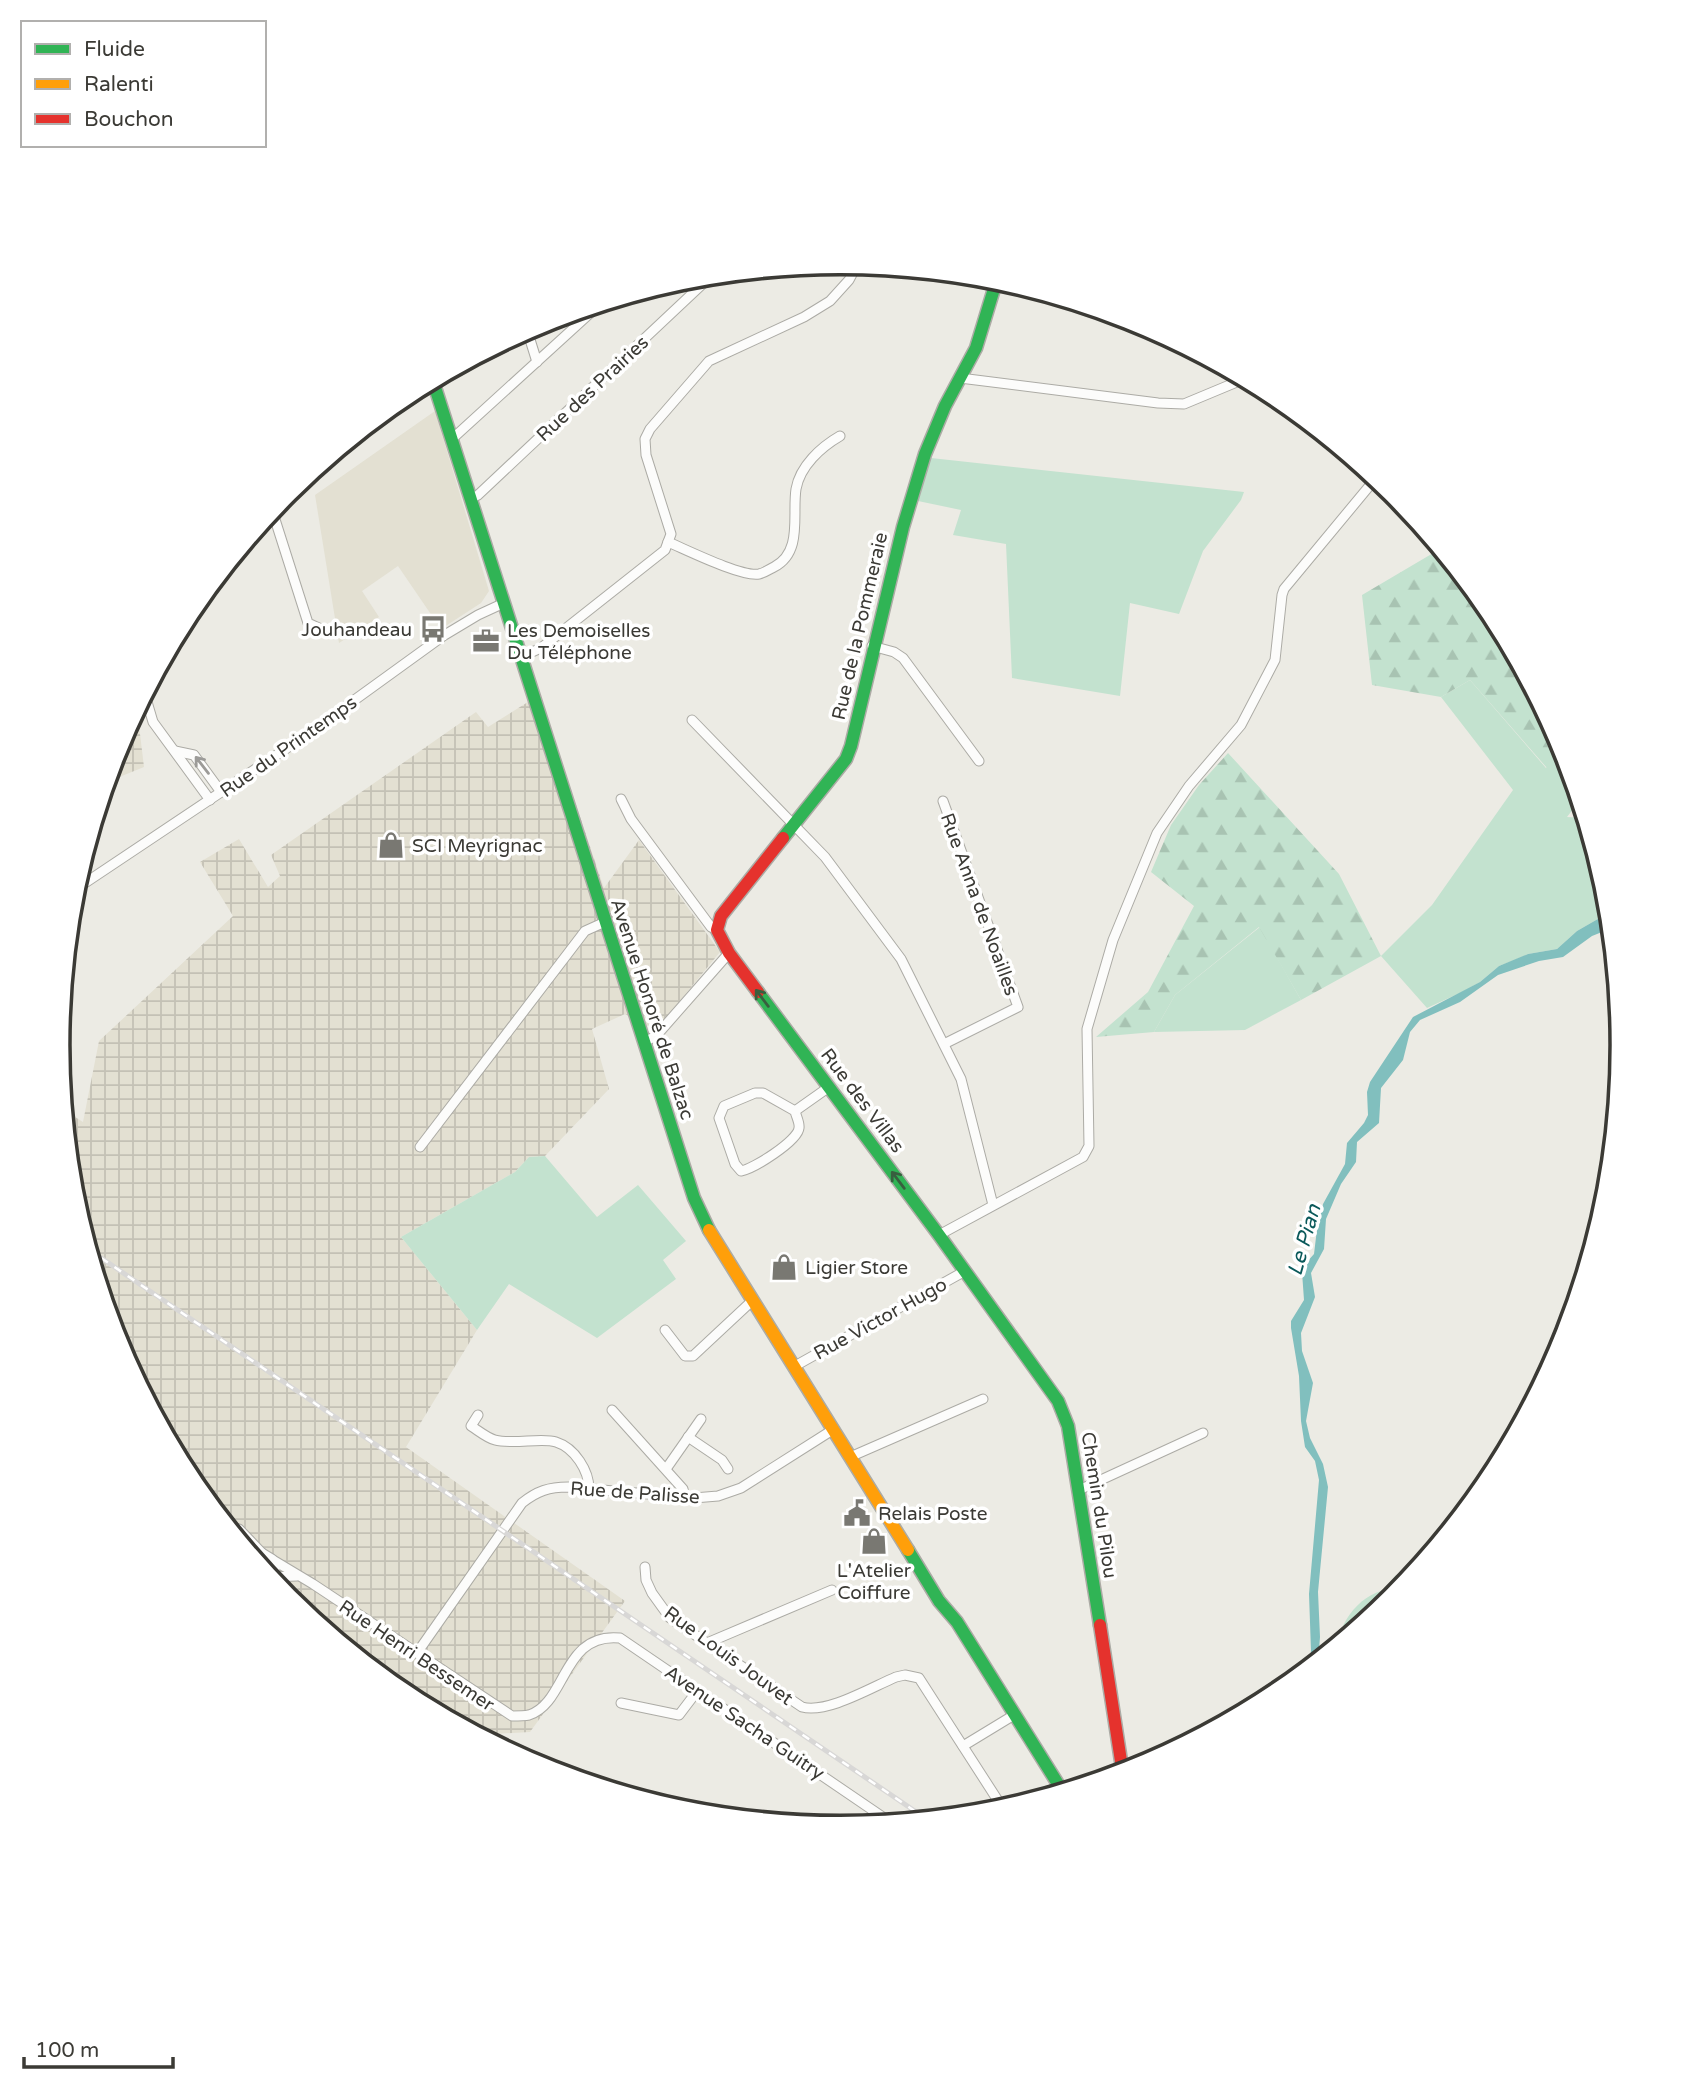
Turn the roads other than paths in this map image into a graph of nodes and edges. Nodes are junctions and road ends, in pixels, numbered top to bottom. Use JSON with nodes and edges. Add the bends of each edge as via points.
{"nodes":[{"id":1,"x":851,"y":275,"type":"edge"},
{"id":2,"x":697,"y":289,"type":"edge"},
{"id":3,"x":993,"y":291,"type":"edge"},
{"id":4,"x":583,"y":320,"type":"edge"},
{"id":5,"x":530,"y":341,"type":"edge"},
{"id":6,"x":537,"y":362,"type":"junction"},
{"id":7,"x":960,"y":378,"type":"junction"},
{"id":8,"x":1233,"y":383,"type":"edge"},
{"id":9,"x":436,"y":390,"type":"edge"},
{"id":10,"x":840,"y":436,"type":"dead end"},
{"id":11,"x":452,"y":439,"type":"junction"},
{"id":12,"x":1369,"y":486,"type":"edge"},
{"id":13,"x":471,"y":498,"type":"junction"},
{"id":14,"x":276,"y":522,"type":"edge"},
{"id":15,"x":668,"y":542,"type":"junction"},
{"id":16,"x":504,"y":603,"type":"junction"},
{"id":17,"x":321,"y":629,"type":"dead end"},
{"id":18,"x":872,"y":646,"type":"junction"},
{"id":19,"x":522,"y":657,"type":"junction"},
{"id":20,"x":148,"y":707,"type":"edge"},
{"id":21,"x":691,"y":720,"type":"dead end"},
{"id":22,"x":175,"y":751,"type":"junction"},
{"id":23,"x":979,"y":761,"type":"dead end"},
{"id":24,"x":221,"y":792,"type":"junction"},
{"id":25,"x":621,"y":799,"type":"dead end"},
{"id":26,"x":210,"y":800,"type":"junction"},
{"id":27,"x":943,"y":801,"type":"dead end"},
{"id":28,"x":793,"y":825,"type":"junction"},
{"id":29,"x":88,"y":881,"type":"edge"},
{"id":30,"x":605,"y":922,"type":"junction"},
{"id":31,"x":717,"y":930,"type":"junction"},
{"id":32,"x":729,"y":953,"type":"junction"},
{"id":33,"x":644,"y":1042,"type":"junction"},
{"id":34,"x":944,"y":1044,"type":"junction"},
{"id":35,"x":829,"y":1087,"type":"junction"},
{"id":36,"x":794,"y":1111,"type":"junction"},
{"id":37,"x":420,"y":1147,"type":"dead end"},
{"id":38,"x":993,"y":1205,"type":"junction"},
{"id":39,"x":939,"y":1235,"type":"junction"},
{"id":40,"x":965,"y":1271,"type":"junction"},
{"id":41,"x":753,"y":1300,"type":"junction"},
{"id":42,"x":665,"y":1330,"type":"dead end"},
{"id":43,"x":794,"y":1366,"type":"junction"},
{"id":44,"x":983,"y":1399,"type":"dead end"},
{"id":45,"x":612,"y":1410,"type":"dead end"},
{"id":46,"x":478,"y":1415,"type":"dead end"},
{"id":47,"x":701,"y":1419,"type":"dead end"},
{"id":48,"x":834,"y":1429,"type":"junction"},
{"id":49,"x":1203,"y":1433,"type":"dead end"},
{"id":50,"x":688,"y":1437,"type":"junction"},
{"id":51,"x":850,"y":1457,"type":"junction"},
{"id":52,"x":666,"y":1469,"type":"junction"},
{"id":53,"x":727,"y":1469,"type":"dead end"},
{"id":54,"x":589,"y":1489,"type":"junction"},
{"id":55,"x":1079,"y":1490,"type":"junction"},
{"id":56,"x":685,"y":1497,"type":"junction"},
{"id":57,"x":249,"y":1540,"type":"edge"},
{"id":58,"x":262,"y":1553,"type":"joint"},
{"id":59,"x":273,"y":1560,"type":"junction"},
{"id":60,"x":645,"y":1567,"type":"dead end"},
{"id":61,"x":275,"y":1568,"type":"edge"},
{"id":62,"x":297,"y":1576,"type":"junction"},
{"id":63,"x":282,"y":1577,"type":"edge"},
{"id":64,"x":832,"y":1590,"type":"dead end"},
{"id":65,"x":592,"y":1642,"type":"joint"},
{"id":66,"x":707,"y":1643,"type":"junction"},
{"id":67,"x":416,"y":1653,"type":"junction"},
{"id":68,"x":698,"y":1690,"type":"junction"},
{"id":69,"x":621,"y":1703,"type":"dead end"},
{"id":70,"x":1010,"y":1717,"type":"junction"},
{"id":71,"x":964,"y":1746,"type":"junction"},
{"id":72,"x":1121,"y":1763,"type":"edge"},
{"id":73,"x":1057,"y":1785,"type":"edge"},
{"id":74,"x":1050,"y":1787,"type":"edge"},
{"id":75,"x":998,"y":1800,"type":"edge"},
{"id":76,"x":876,"y":1815,"type":"edge"}],
"edges":[{"from":1,"to":15,"type":"street","via":[[830,301],[804,317],[709,361],[650,429],[646,455],[671,534]]},
{"from":2,"to":13,"type":"street","name":"Rue des Prairies"},
{"from":3,"to":7,"type":"street","name":"Rue de la Pommeraie","via":[[976,348]]},
{"from":4,"to":6,"type":"street"},
{"from":5,"to":6,"type":"street"},
{"from":6,"to":11,"type":"street"},
{"from":7,"to":8,"type":"street","via":[[1184,404]]},
{"from":7,"to":18,"type":"street","name":"Rue de la Pommeraie","via":[[925,454]]},
{"from":9,"to":11,"type":"street","name":"Avenue Honoré de Balzac"},
{"from":10,"to":15,"type":"street","via":[[825,444],[807,464],[796,487],[791,551],[778,565],[760,574],[743,572]]},
{"from":11,"to":13,"type":"street","name":"Avenue Honoré de Balzac"},
{"from":12,"to":38,"type":"street","via":[[1284,589],[1275,660],[1241,725],[1189,786],[1157,833],[1113,940],[1087,1028],[1089,1146],[1083,1157]]},
{"from":13,"to":16,"type":"street","name":"Avenue Honoré de Balzac"},
{"from":14,"to":17,"type":"street","via":[[308,623]]},
{"from":15,"to":19,"type":"street","via":[[665,550],[541,648]]},
{"from":16,"to":19,"type":"street","name":"Avenue Honoré de Balzac"},
{"from":16,"to":24,"type":"street","name":"Rue du Printemps","via":[[443,636]]},
{"from":18,"to":23,"type":"street","via":[[904,658]]},
{"from":18,"to":28,"type":"street","name":"Rue de la Pommeraie","via":[[846,759]]},
{"from":19,"to":30,"type":"street","name":"Avenue Honoré de Balzac"},
{"from":20,"to":22,"type":"street","via":[[153,723]]},
{"from":21,"to":28,"type":"street"},
{"from":24,"to":22,"type":"street","one_way":true,"via":[[194,755]]},
{"from":22,"to":26,"type":"street"},
{"from":24,"to":26,"type":"street","name":"Rue du Printemps"},
{"from":25,"to":31,"type":"street","via":[[647,841]]},
{"from":26,"to":29,"type":"street","name":"Rue du Printemps"},
{"from":27,"to":34,"type":"street","name":"Rue Anna de Noailles","via":[[1018,1007]]},
{"from":28,"to":31,"type":"street","name":"Rue de la Pommeraie","via":[[721,916]]},
{"from":28,"to":34,"type":"street","via":[[825,857],[901,959]]},
{"from":30,"to":33,"type":"street","name":"Avenue Honoré de Balzac"},
{"from":30,"to":37,"type":"street","via":[[584,930]]},
{"from":31,"to":32,"type":"street"},
{"from":32,"to":33,"type":"street","via":[[656,1036]]},
{"from":35,"to":32,"type":"street","name":"Rue des Villas","one_way":true},
{"from":33,"to":41,"type":"street","name":"Avenue Honoré de Balzac","via":[[694,1198]]},
{"from":34,"to":38,"type":"street","via":[[961,1079]]},
{"from":35,"to":36,"type":"street"},
{"from":39,"to":35,"type":"street","name":"Rue des Villas","one_way":true},
{"from":36,"to":36,"type":"street","via":[[763,1093],[724,1106],[719,1118],[741,1171],[751,1170],[796,1136],[800,1126]]},
{"from":38,"to":39,"type":"street"},
{"from":39,"to":40,"type":"street","name":"Rue des Villas"},
{"from":40,"to":43,"type":"street","name":"Rue Victor Hugo"},
{"from":40,"to":55,"type":"street","name":"Chemin du Pilou","via":[[1058,1401],[1068,1426]]},
{"from":41,"to":42,"type":"street","via":[[693,1356],[685,1356]]},
{"from":41,"to":43,"type":"street","name":"Avenue Honoré de Balzac"},
{"from":43,"to":48,"type":"street","name":"Avenue Honoré de Balzac"},
{"from":44,"to":51,"type":"street"},
{"from":45,"to":52,"type":"street"},
{"from":46,"to":54,"type":"street","via":[[471,1426],[493,1440],[556,1442],[577,1457],[589,1477]]},
{"from":47,"to":50,"type":"street"},
{"from":48,"to":51,"type":"street","name":"Avenue Honoré de Balzac"},
{"from":48,"to":56,"type":"street","name":"Rue de Palisse","via":[[741,1488],[718,1496]]},
{"from":49,"to":55,"type":"street"},
{"from":50,"to":52,"type":"street"},
{"from":50,"to":53,"type":"street","via":[[722,1460]]},
{"from":51,"to":70,"type":"street","name":"Avenue Honoré de Balzac","via":[[939,1601],[951,1629]]},
{"from":52,"to":56,"type":"street"},
{"from":54,"to":56,"type":"street","name":"Rue de Palisse"},
{"from":54,"to":67,"type":"street","name":"Rue de Palisse","via":[[551,1487],[522,1503]]},
{"from":55,"to":72,"type":"street","name":"Chemin du Pilou"},
{"from":57,"to":58,"type":"street","name":"Rue Henri Bessemer"},
{"from":58,"to":59,"type":"street","name":"Rue Henri Bessemer"},
{"from":59,"to":61,"type":"street"},
{"from":59,"to":62,"type":"street","name":"Rue Henri Bessemer"},
{"from":60,"to":66,"type":"street","name":"Rue Louis Jouvet","via":[[646,1580],[659,1605]]},
{"from":62,"to":63,"type":"street"},
{"from":62,"to":67,"type":"street","name":"Rue Henri Bessemer"},
{"from":64,"to":66,"type":"street"},
{"from":65,"to":67,"type":"street","name":"Rue Henri Bessemer","via":[[580,1651],[544,1705],[530,1715],[512,1716]]},
{"from":65,"to":68,"type":"street","name":"Avenue Sacha Guitry","via":[[605,1636],[620,1637]]},
{"from":66,"to":71,"type":"street","name":"Rue Louis Jouvet","via":[[809,1709],[895,1677],[913,1675],[924,1682]]},
{"from":68,"to":69,"type":"street","via":[[679,1715]]},
{"from":68,"to":76,"type":"street","name":"Avenue Sacha Guitry"},
{"from":70,"to":71,"type":"street"},
{"from":70,"to":73,"type":"street","name":"Avenue Honoré de Balzac"},
{"from":70,"to":74,"type":"street","name":"Avenue Honoré de Balzac"},
{"from":71,"to":75,"type":"street","name":"Rue Louis Jouvet"}]}
